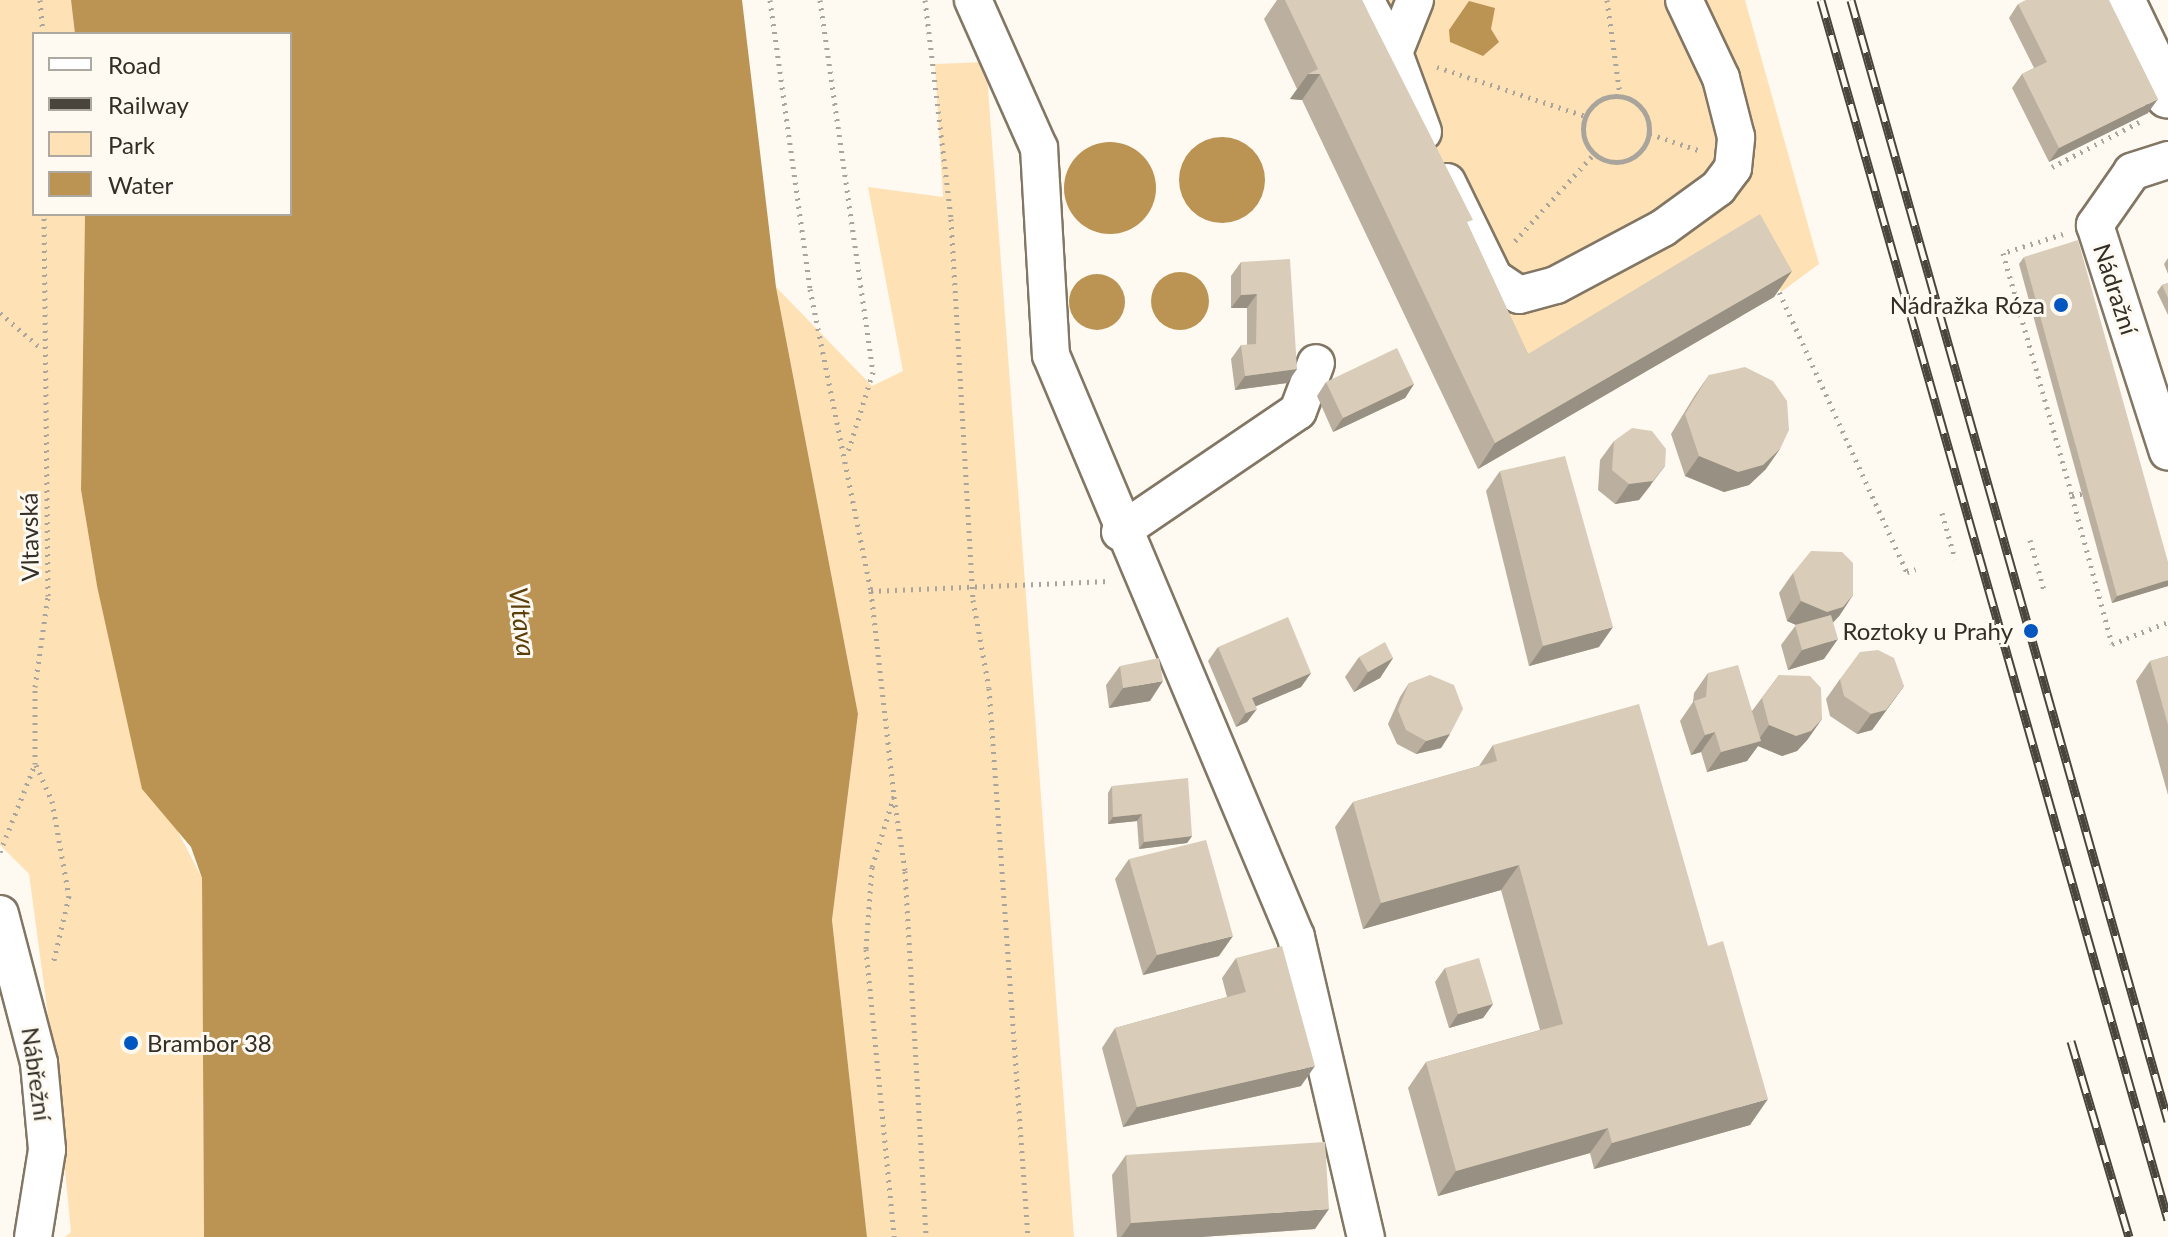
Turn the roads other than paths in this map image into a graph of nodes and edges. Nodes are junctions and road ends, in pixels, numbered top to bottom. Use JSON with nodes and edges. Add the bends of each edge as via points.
{"nodes":[{"id":1,"x":973,"y":0,"type":"edge"},
{"id":2,"x":1365,"y":0,"type":"edge"},
{"id":3,"x":1415,"y":0,"type":"edge"},
{"id":4,"x":1684,"y":0,"type":"edge"},
{"id":5,"x":2122,"y":0,"type":"edge"},
{"id":6,"x":1394,"y":53,"type":"junction"},
{"id":7,"x":2162,"y":104,"type":"edge"},
{"id":8,"x":2168,"y":160,"type":"edge"},
{"id":9,"x":1316,"y":363,"type":"dead end"},
{"id":10,"x":2168,"y":452,"type":"edge"},
{"id":11,"x":1120,"y":532,"type":"junction"},
{"id":12,"x":0,"y":914,"type":"edge"},
{"id":13,"x":33,"y":1237,"type":"edge"},
{"id":14,"x":1366,"y":1237,"type":"edge"}],
"edges":[{"from":1,"to":11,"type":"street","via":[[1039,148],[1051,355]]},
{"from":2,"to":6,"type":"street"},
{"from":3,"to":6,"type":"street"},
{"from":4,"to":6,"type":"street","via":[[1721,78],[1734,162],[1718,188],[1663,228],[1556,285],[1519,295],[1490,268],[1415,117]]},
{"from":5,"to":7,"type":"main road"},
{"from":8,"to":10,"type":"street","name":"Nádražní","via":[[2132,172],[2095,225]]},
{"from":9,"to":11,"type":"street","via":[[1298,411]]},
{"from":11,"to":14,"type":"street","via":[[1296,937]]},
{"from":12,"to":13,"type":"street","name":"Nábřežní","via":[[39,1063],[47,1150]]}]}
